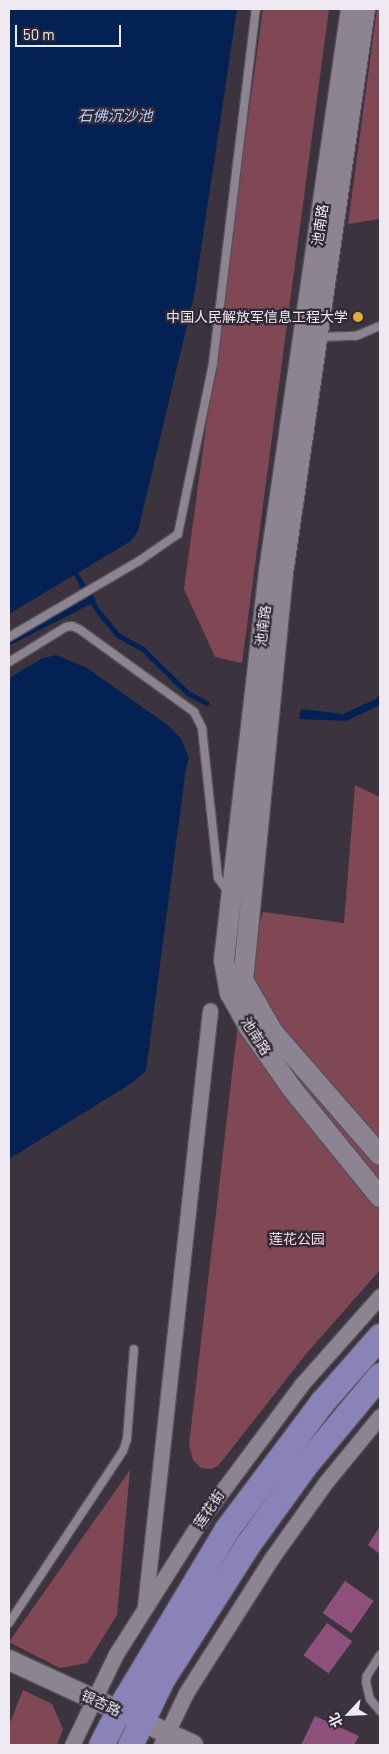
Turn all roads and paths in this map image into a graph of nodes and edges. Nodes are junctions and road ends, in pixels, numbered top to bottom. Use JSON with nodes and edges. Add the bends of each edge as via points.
{"nodes":[{"id":1,"x":256,"y":9,"type":"edge"},
{"id":2,"x":351,"y":9,"type":"edge"},
{"id":3,"x":365,"y":9,"type":"edge"},
{"id":4,"x":380,"y":326,"type":"edge"},
{"id":5,"x":318,"y":337,"type":"junction"},
{"id":6,"x":9,"y":637,"type":"edge"},
{"id":7,"x":9,"y":662,"type":"edge"},
{"id":8,"x":232,"y":892,"type":"junction"},
{"id":9,"x":210,"y":1011,"type":"dead end"},
{"id":10,"x":380,"y":1155,"type":"edge"},
{"id":11,"x":380,"y":1197,"type":"edge"},
{"id":12,"x":380,"y":1296,"type":"edge"},
{"id":13,"x":380,"y":1336,"type":"edge"},
{"id":14,"x":134,"y":1350,"type":"dead end"},
{"id":15,"x":380,"y":1375,"type":"edge"},
{"id":16,"x":380,"y":1416,"type":"edge"},
{"id":17,"x":146,"y":1606,"type":"junction"},
{"id":18,"x":9,"y":1623,"type":"edge"},
{"id":19,"x":380,"y":1655,"type":"edge"},
{"id":20,"x":9,"y":1660,"type":"edge"},
{"id":21,"x":94,"y":1699,"type":"junction"},
{"id":22,"x":118,"y":1711,"type":"junction"},
{"id":23,"x":380,"y":1711,"type":"edge"},
{"id":24,"x":142,"y":1722,"type":"junction"},
{"id":25,"x":164,"y":1739,"type":"edge"},
{"id":26,"x":72,"y":1745,"type":"edge"},
{"id":27,"x":102,"y":1745,"type":"edge"},
{"id":28,"x":130,"y":1745,"type":"edge"},
{"id":29,"x":193,"y":1745,"type":"edge"}],
"edges":[{"from":1,"to":6,"type":"lane","via":[[213,363],[178,534],[139,561]]},
{"from":2,"to":8,"type":"street","name":"池南路","via":[[269,571]]},
{"from":3,"to":5,"type":"street","name":"池南路"},
{"from":4,"to":5,"type":"lane","via":[[356,336]]},
{"from":5,"to":10,"type":"street","name":"池南路","via":[[283,573],[243,980],[273,1032]]},
{"from":7,"to":8,"type":"lane","via":[[72,626],[194,712],[202,728],[218,878]]},
{"from":8,"to":11,"type":"street","name":"池南路","via":[[224,960],[230,993],[248,1026],[293,1090]]},
{"from":9,"to":17,"type":"street"},
{"from":12,"to":17,"type":"street","name":"莲花街","via":[[263,1433],[205,1514]]},
{"from":13,"to":22,"type":"main road","name":"莲花街","via":[[306,1423],[227,1529]]},
{"from":14,"to":18,"type":"lane","via":[[127,1439],[123,1451]]},
{"from":15,"to":24,"type":"main road","via":[[311,1458],[248,1544],[162,1679]]},
{"from":16,"to":25,"type":"street","via":[[326,1482],[271,1559],[186,1693]]},
{"from":17,"to":21,"type":"street","name":"莲花街","via":[[116,1654]]},
{"from":19,"to":23,"type":"lane","via":[[366,1682],[370,1699]]},
{"from":20,"to":21,"type":"street","name":"银杏路"},
{"from":21,"to":22,"type":"street","name":"银杏路"},
{"from":21,"to":26,"type":"street","name":"莲花街"},
{"from":22,"to":24,"type":"street","name":"银杏路"},
{"from":22,"to":27,"type":"main road","name":"莲花街"},
{"from":24,"to":25,"type":"street","name":"银杏路"},
{"from":24,"to":28,"type":"main road"},
{"from":25,"to":29,"type":"street","name":"银杏路"}]}
